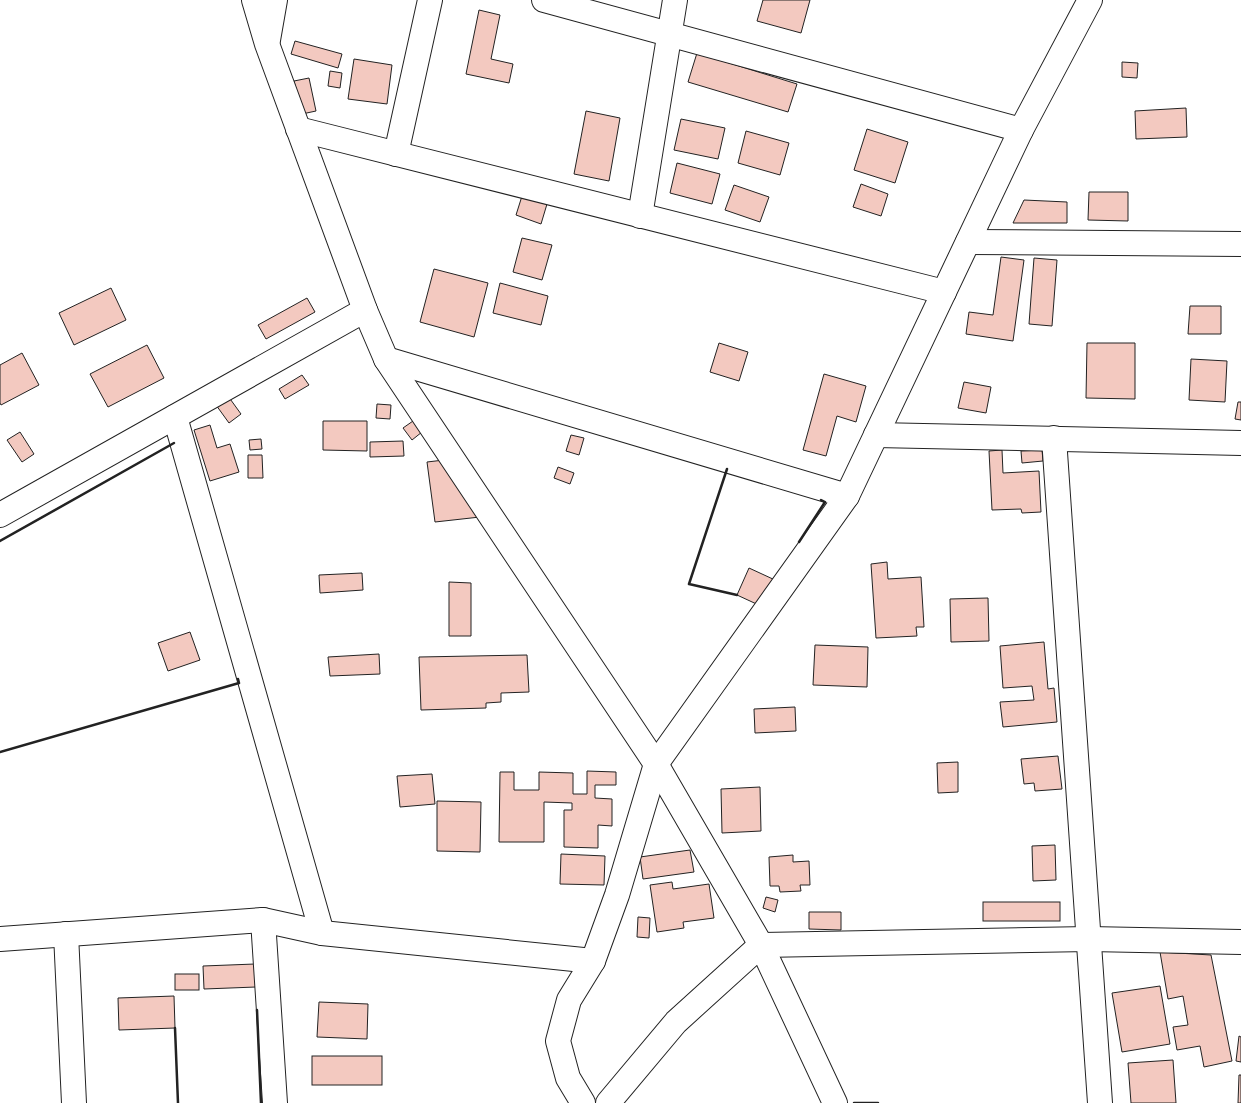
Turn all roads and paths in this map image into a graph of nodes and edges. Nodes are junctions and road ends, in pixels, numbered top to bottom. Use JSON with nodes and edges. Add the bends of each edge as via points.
{"nodes":[{"id":1,"x":254,"y":0,"type":"edge"},
{"id":2,"x":275,"y":0,"type":"edge"},
{"id":3,"x":430,"y":0,"type":"edge"},
{"id":4,"x":544,"y":0,"type":"edge"},
{"id":5,"x":675,"y":0,"type":"edge"},
{"id":6,"x":1090,"y":0,"type":"edge"},
{"id":7,"x":669,"y":34,"type":"junction"},
{"id":8,"x":267,"y":44,"type":"junction"},
{"id":9,"x":298,"y":129,"type":"junction"},
{"id":10,"x":1021,"y":130,"type":"junction"},
{"id":11,"x":396,"y":154,"type":"junction"},
{"id":12,"x":640,"y":216,"type":"junction"},
{"id":13,"x":968,"y":242,"type":"junction"},
{"id":14,"x":1241,"y":244,"type":"edge"},
{"id":15,"x":944,"y":292,"type":"junction"},
{"id":16,"x":366,"y":310,"type":"junction"},
{"id":17,"x":386,"y":359,"type":"junction"},
{"id":18,"x":175,"y":417,"type":"junction"},
{"id":19,"x":876,"y":435,"type":"junction"},
{"id":20,"x":1054,"y":438,"type":"junction"},
{"id":21,"x":1241,"y":443,"type":"edge"},
{"id":22,"x":847,"y":496,"type":"junction"},
{"id":23,"x":0,"y":516,"type":"edge"},
{"id":24,"x":656,"y":764,"type":"junction"},
{"id":25,"x":263,"y":920,"type":"junction"},
{"id":26,"x":322,"y":933,"type":"junction"},
{"id":27,"x":66,"y":934,"type":"junction"},
{"id":28,"x":0,"y":939,"type":"edge"},
{"id":29,"x":1089,"y":939,"type":"junction"},
{"id":30,"x":1241,"y":942,"type":"edge"},
{"id":31,"x":761,"y":945,"type":"junction"},
{"id":32,"x":593,"y":961,"type":"junction"},
{"id":33,"x":74,"y":1103,"type":"edge"},
{"id":34,"x":275,"y":1103,"type":"edge"},
{"id":35,"x":583,"y":1103,"type":"edge"},
{"id":36,"x":608,"y":1103,"type":"edge"},
{"id":37,"x":835,"y":1103,"type":"edge"},
{"id":38,"x":1100,"y":1103,"type":"edge"}],
"edges":[{"from":1,"to":8,"type":"street"},
{"from":2,"to":8,"type":"street"},
{"from":3,"to":11,"type":"street"},
{"from":4,"to":7,"type":"street"},
{"from":5,"to":7,"type":"street"},
{"from":6,"to":10,"type":"street"},
{"from":7,"to":10,"type":"street"},
{"from":7,"to":12,"type":"street"},
{"from":8,"to":9,"type":"street"},
{"from":9,"to":11,"type":"street"},
{"from":9,"to":16,"type":"street"},
{"from":10,"to":13,"type":"street"},
{"from":11,"to":12,"type":"street"},
{"from":12,"to":15,"type":"street"},
{"from":13,"to":14,"type":"street"},
{"from":13,"to":15,"type":"street"},
{"from":15,"to":19,"type":"street"},
{"from":16,"to":17,"type":"street"},
{"from":16,"to":18,"type":"street"},
{"from":17,"to":22,"type":"street"},
{"from":17,"to":24,"type":"street"},
{"from":18,"to":23,"type":"street"},
{"from":18,"to":26,"type":"street"},
{"from":19,"to":20,"type":"street"},
{"from":19,"to":22,"type":"street"},
{"from":20,"to":21,"type":"street"},
{"from":20,"to":29,"type":"street"},
{"from":22,"to":24,"type":"street"},
{"from":24,"to":31,"type":"street"},
{"from":24,"to":32,"type":"street","via":[[617,895]]},
{"from":25,"to":26,"type":"street"},
{"from":25,"to":27,"type":"street"},
{"from":25,"to":34,"type":"street"},
{"from":26,"to":32,"type":"street"},
{"from":27,"to":28,"type":"street"},
{"from":27,"to":33,"type":"street"},
{"from":29,"to":30,"type":"street"},
{"from":29,"to":31,"type":"street"},
{"from":29,"to":38,"type":"street"},
{"from":31,"to":36,"type":"street","via":[[676,1022]]},
{"from":31,"to":37,"type":"street"},
{"from":32,"to":35,"type":"street","via":[[569,1000],[558,1041],[568,1078]]}]}
